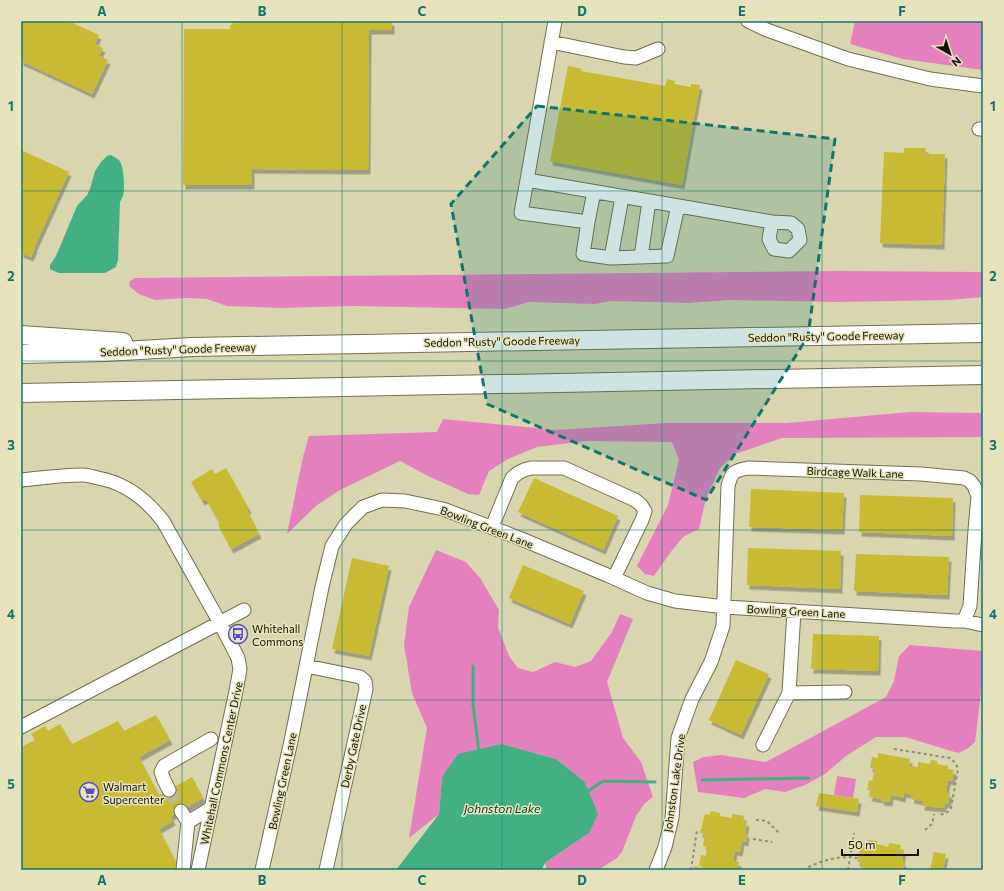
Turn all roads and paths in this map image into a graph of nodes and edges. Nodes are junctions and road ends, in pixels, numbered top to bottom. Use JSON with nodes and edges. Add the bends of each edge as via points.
{"nodes":[{"id":1,"x":555,"y":21,"type":"edge"},
{"id":2,"x":748,"y":21,"type":"edge"},
{"id":3,"x":551,"y":42,"type":"junction"},
{"id":4,"x":658,"y":49,"type":"dead end"},
{"id":5,"x":983,"y":86,"type":"edge"},
{"id":6,"x":527,"y":180,"type":"junction"},
{"id":7,"x":594,"y":192,"type":"junction"},
{"id":8,"x":622,"y":197,"type":"junction"},
{"id":9,"x":649,"y":201,"type":"junction"},
{"id":10,"x":678,"y":206,"type":"junction"},
{"id":11,"x":588,"y":222,"type":"junction"},
{"id":12,"x":772,"y":222,"type":"dead end"},
{"id":13,"x":641,"y":257,"type":"junction"},
{"id":14,"x":611,"y":258,"type":"junction"},
{"id":15,"x":983,"y":333,"type":"edge"},
{"id":16,"x":21,"y":334,"type":"edge"},
{"id":17,"x":192,"y":347,"type":"junction"},
{"id":18,"x":21,"y":354,"type":"edge"},
{"id":19,"x":983,"y":375,"type":"edge"},
{"id":20,"x":21,"y":393,"type":"edge"},
{"id":21,"x":21,"y":480,"type":"edge"},
{"id":22,"x":492,"y":528,"type":"junction"},
{"id":23,"x":614,"y":578,"type":"junction"},
{"id":24,"x":724,"y":607,"type":"junction"},
{"id":25,"x":244,"y":610,"type":"dead end"},
{"id":26,"x":794,"y":611,"type":"junction"},
{"id":27,"x":964,"y":620,"type":"junction"},
{"id":28,"x":220,"y":623,"type":"junction"},
{"id":29,"x":983,"y":625,"type":"edge"},
{"id":30,"x":306,"y":666,"type":"junction"},
{"id":31,"x":845,"y":692,"type":"dead end"},
{"id":32,"x":789,"y":693,"type":"junction"},
{"id":33,"x":21,"y":727,"type":"edge"},
{"id":34,"x":211,"y":740,"type":"dead end"},
{"id":35,"x":763,"y":745,"type":"dead end"},
{"id":36,"x":894,"y":749,"type":"dead end"},
{"id":37,"x":169,"y":790,"type":"tunnel mouth"},
{"id":38,"x":211,"y":808,"type":"junction"},
{"id":39,"x":934,"y":814,"type":"dead end"},
{"id":40,"x":938,"y":814,"type":"dead end"},
{"id":41,"x":756,"y":820,"type":"dead end"},
{"id":42,"x":697,"y":830,"type":"dead end"},
{"id":43,"x":925,"y":830,"type":"dead end"},
{"id":44,"x":779,"y":833,"type":"dead end"},
{"id":45,"x":854,"y":833,"type":"dead end"},
{"id":46,"x":753,"y":839,"type":"dead end"},
{"id":47,"x":772,"y":842,"type":"dead end"},
{"id":48,"x":850,"y":857,"type":"junction"},
{"id":49,"x":858,"y":858,"type":"dead end"},
{"id":50,"x":183,"y":870,"type":"edge"},
{"id":51,"x":198,"y":870,"type":"edge"},
{"id":52,"x":262,"y":870,"type":"edge"},
{"id":53,"x":326,"y":870,"type":"edge"},
{"id":54,"x":656,"y":870,"type":"edge"},
{"id":55,"x":691,"y":870,"type":"edge"},
{"id":56,"x":803,"y":870,"type":"edge"},
{"id":57,"x":848,"y":870,"type":"edge"}],
"edges":[{"from":1,"to":3,"type":"street"},
{"from":2,"to":5,"type":"street","via":[[848,59],[930,79]]},
{"from":3,"to":4,"type":"street","via":[[636,58]]},
{"from":3,"to":6,"type":"street"},
{"from":6,"to":7,"type":"street"},
{"from":6,"to":11,"type":"street","via":[[520,213]]},
{"from":7,"to":8,"type":"street"},
{"from":7,"to":11,"type":"street"},
{"from":8,"to":9,"type":"street"},
{"from":8,"to":14,"type":"street"},
{"from":9,"to":10,"type":"street"},
{"from":9,"to":13,"type":"street"},
{"from":10,"to":12,"type":"street"},
{"from":10,"to":13,"type":"street","via":[[667,256]]},
{"from":11,"to":14,"type":"street","via":[[583,254]]},
{"from":13,"to":14,"type":"street"},
{"from":15,"to":17,"type":"highway","name":"Seddon \"Rusty\" Goode Freeway"},
{"from":16,"to":17,"type":"highway"},
{"from":17,"to":18,"type":"highway","name":"Seddon \"Rusty\" Goode Freeway"},
{"from":19,"to":20,"type":"highway"},
{"from":21,"to":28,"type":"street","name":"Whitehall Commons Center Drive","via":[[84,475],[125,486],[163,521]]},
{"from":22,"to":23,"type":"street","name":"Bowling Green Lane"},
{"from":22,"to":23,"type":"street","via":[[512,478],[532,468],[564,468],[634,500],[644,511]]},
{"from":22,"to":30,"type":"street","name":"Bowling Green Lane","via":[[444,509],[405,501],[382,500],[363,507],[346,524],[332,546]]},
{"from":23,"to":24,"type":"street","name":"Bowling Green Lane","via":[[647,593],[675,601]]},
{"from":24,"to":26,"type":"street","name":"Bowling Green Lane"},
{"from":24,"to":27,"type":"street","name":"Birdcage Walk Lane","via":[[728,486],[730,476],[736,471],[748,468],[921,474],[964,478],[974,486],[978,496],[970,606]]},
{"from":24,"to":54,"type":"street","name":"Johnston Lake Drive","via":[[723,626],[711,662],[692,699],[678,738],[672,818]]},
{"from":25,"to":28,"type":"street"},
{"from":26,"to":27,"type":"street","name":"Bowling Green Lane"},
{"from":26,"to":32,"type":"street"},
{"from":27,"to":29,"type":"street","name":"Bowling Green Lane"},
{"from":28,"to":33,"type":"street"},
{"from":28,"to":38,"type":"street","name":"Whitehall Commons Center Drive","via":[[238,658],[240,669]]},
{"from":30,"to":52,"type":"street","name":"Bowling Green Lane"},
{"from":30,"to":53,"type":"street","name":"Derby Gate Drive","via":[[360,677],[365,681],[366,689]]},
{"from":31,"to":32,"type":"street"},
{"from":32,"to":35,"type":"street"},
{"from":34,"to":37,"type":"street","via":[[164,766],[161,772]]},
{"from":36,"to":40,"type":"path","via":[[950,758],[957,765],[951,808],[945,814]]},
{"from":38,"to":50,"type":"street","via":[[184,816]]},
{"from":38,"to":51,"type":"street","name":"Whitehall Commons Center Drive"},
{"from":39,"to":43,"type":"path","via":[[932,824]]},
{"from":41,"to":44,"type":"path","via":[[767,821]]},
{"from":42,"to":55,"type":"path"},
{"from":45,"to":48,"type":"path"},
{"from":46,"to":47,"type":"path"},
{"from":48,"to":49,"type":"path"},
{"from":48,"to":56,"type":"path","via":[[828,859]]},
{"from":48,"to":57,"type":"path"}]}
